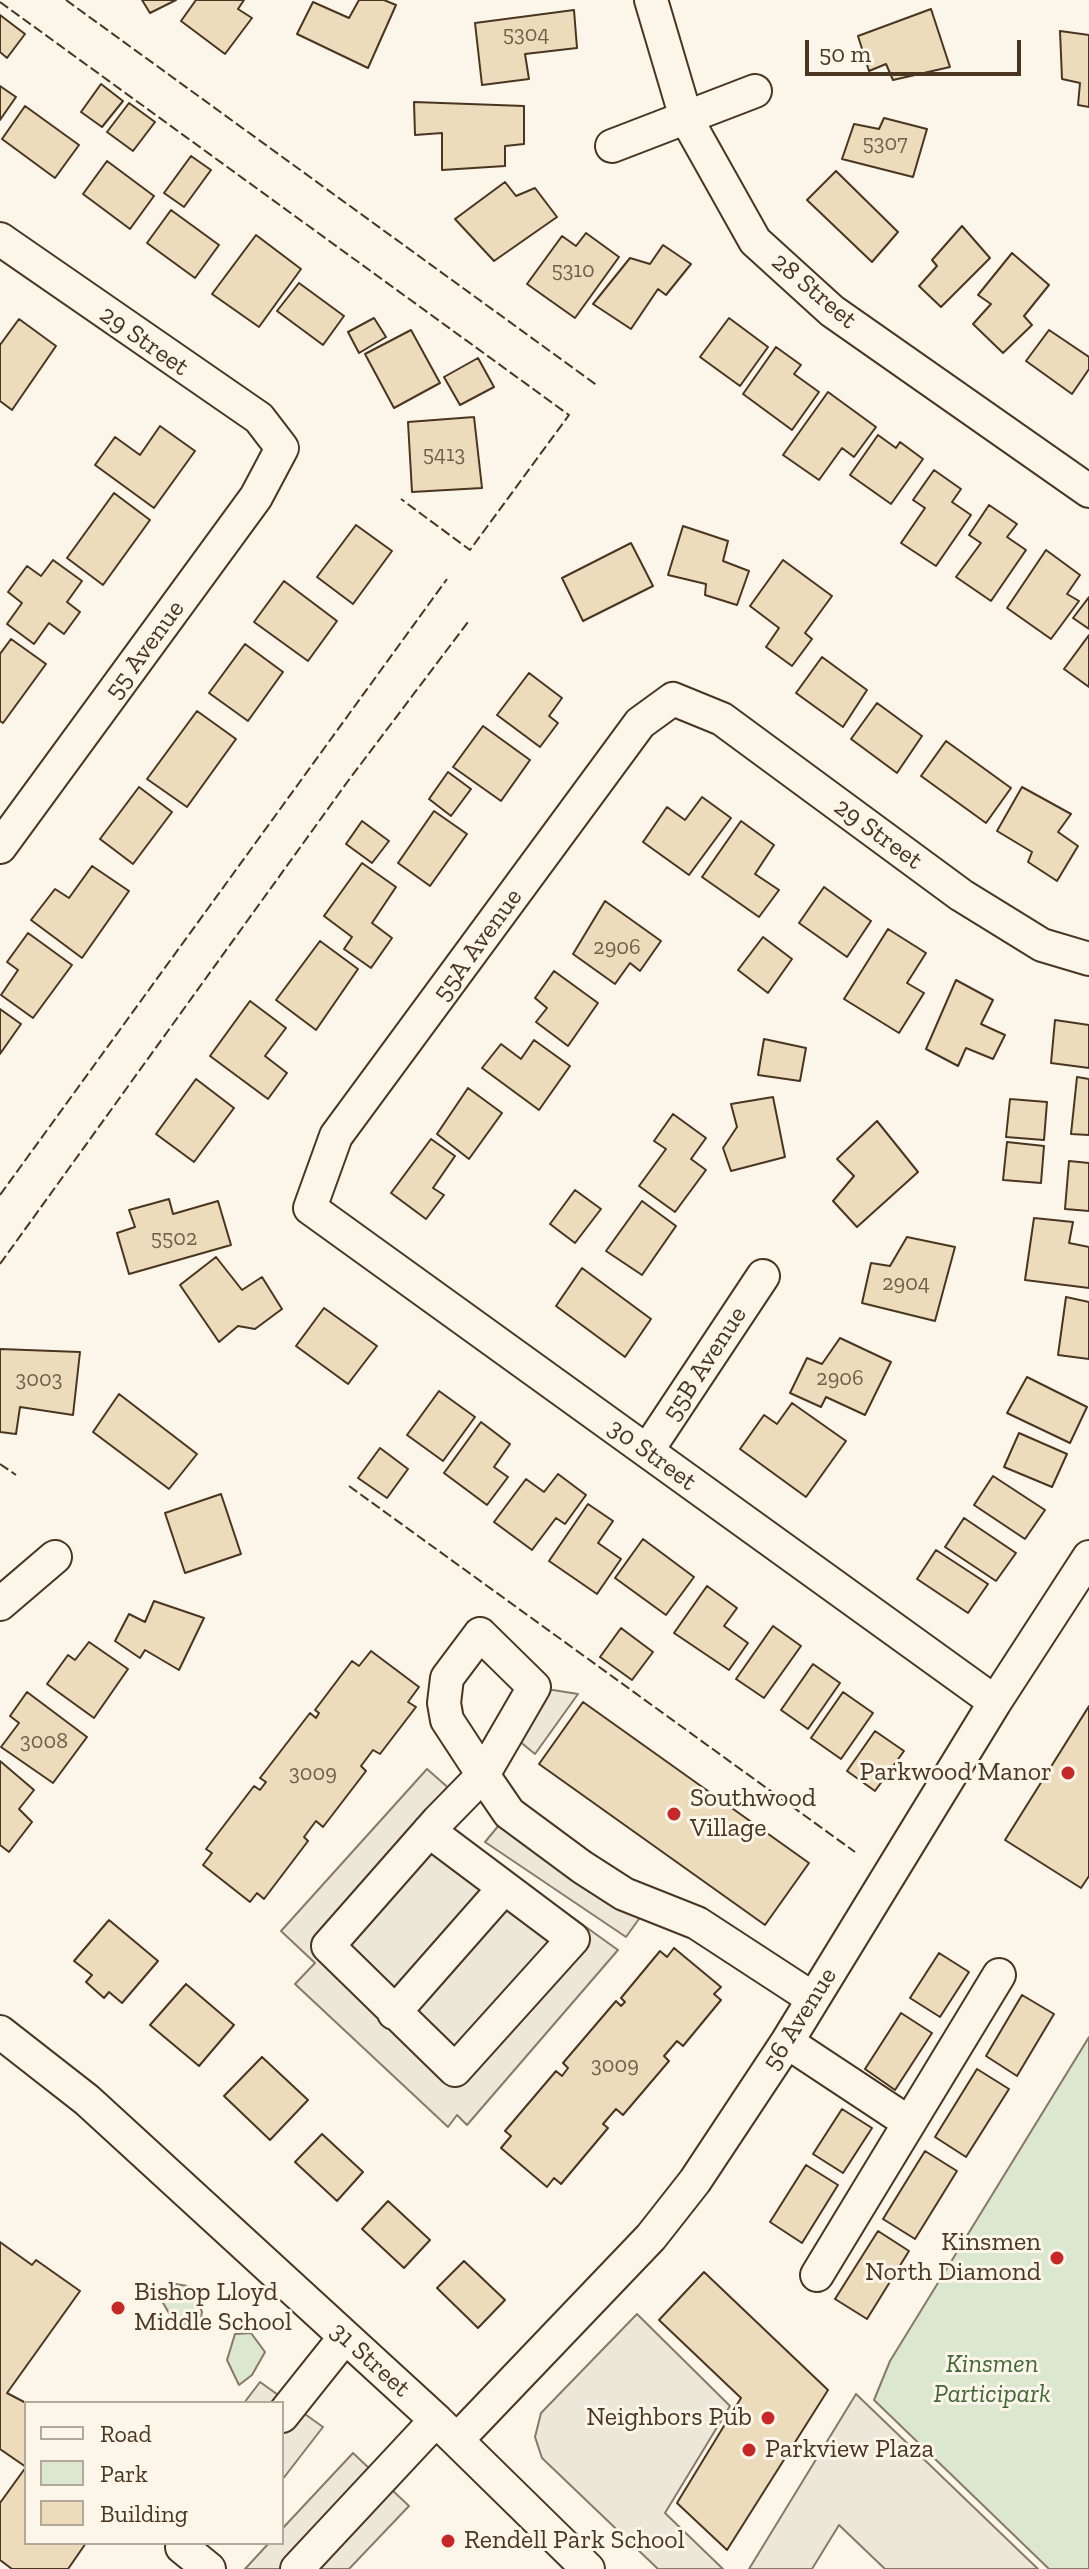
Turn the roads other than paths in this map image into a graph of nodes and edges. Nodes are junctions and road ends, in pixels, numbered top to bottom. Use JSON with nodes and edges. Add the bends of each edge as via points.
{"nodes":[{"id":1,"x":651,"y":0,"type":"edge"},
{"id":2,"x":755,"y":91,"type":"dead end"},
{"id":3,"x":686,"y":118,"type":"junction"},
{"id":4,"x":612,"y":146,"type":"dead end"},
{"id":5,"x":0,"y":239,"type":"edge"},
{"id":6,"x":282,"y":448,"type":"joint"},
{"id":7,"x":1089,"y":491,"type":"edge"},
{"id":8,"x":673,"y":699,"type":"joint"},
{"id":9,"x":0,"y":847,"type":"edge"},
{"id":10,"x":1089,"y":959,"type":"edge"},
{"id":11,"x":310,"y":1208,"type":"joint"},
{"id":12,"x":763,"y":1276,"type":"dead end"},
{"id":13,"x":647,"y":1451,"type":"junction"},
{"id":14,"x":55,"y":1557,"type":"dead end"},
{"id":15,"x":1089,"y":1557,"type":"edge"},
{"id":16,"x":0,"y":1604,"type":"edge"},
{"id":17,"x":995,"y":1702,"type":"junction"},
{"id":18,"x":429,"y":1831,"type":"junction"},
{"id":19,"x":504,"y":1888,"type":"junction"},
{"id":20,"x":999,"y":1975,"type":"dead end"},
{"id":21,"x":812,"y":1998,"type":"junction"},
{"id":22,"x":394,"y":2013,"type":"junction"},
{"id":23,"x":0,"y":2032,"type":"edge"},
{"id":24,"x":787,"y":2042,"type":"junction"},
{"id":25,"x":908,"y":2122,"type":"junction"},
{"id":26,"x":817,"y":2275,"type":"dead end"},
{"id":27,"x":345,"y":2337,"type":"junction"},
{"id":28,"x":284,"y":2413,"type":"edge"},
{"id":29,"x":446,"y":2430,"type":"junction"},
{"id":30,"x":184,"y":2545,"type":"edge"},
{"id":31,"x":209,"y":2569,"type":"edge"},
{"id":32,"x":297,"y":2569,"type":"edge"},
{"id":33,"x":588,"y":2569,"type":"edge"}],
"edges":[{"from":1,"to":3,"type":"street","name":"28 Street"},
{"from":2,"to":3,"type":"street"},
{"from":3,"to":4,"type":"street"},
{"from":3,"to":7,"type":"street","name":"28 Street","via":[[755,241],[832,311]]},
{"from":5,"to":6,"type":"street","name":"29 Street","via":[[259,418]]},
{"from":6,"to":9,"type":"street","name":"55 Avenue","via":[[256,497]]},
{"from":8,"to":10,"type":"street","name":"29 Street","via":[[722,719],[961,895],[1042,945]]},
{"from":8,"to":11,"type":"street","name":"55A Avenue","via":[[640,723],[336,1136]]},
{"from":11,"to":13,"type":"street","name":"30 Street"},
{"from":12,"to":13,"type":"street","name":"55B Avenue"},
{"from":13,"to":17,"type":"street","name":"30 Street"},
{"from":14,"to":16,"type":"street"},
{"from":15,"to":17,"type":"street","name":"56 Avenue"},
{"from":17,"to":21,"type":"street","name":"56 Avenue"},
{"from":18,"to":19,"type":"street"},
{"from":18,"to":21,"type":"street","via":[[483,1775],[509,1813],[582,1867],[624,1894],[697,1923]]},
{"from":18,"to":22,"type":"street","via":[[328,1946]]},
{"from":19,"to":22,"type":"street"},
{"from":19,"to":22,"type":"street","via":[[573,1939],[455,2070]]},
{"from":20,"to":25,"type":"street"},
{"from":21,"to":24,"type":"street","name":"56 Avenue"},
{"from":23,"to":27,"type":"street","name":"31 Street","via":[[87,2100]]},
{"from":24,"to":25,"type":"street"},
{"from":24,"to":29,"type":"street","name":"56 Avenue","via":[[695,2181],[651,2237]]},
{"from":25,"to":26,"type":"street"},
{"from":27,"to":28,"type":"street"},
{"from":27,"to":29,"type":"street","name":"31 Street"},
{"from":29,"to":32,"type":"street","name":"56 Avenue"},
{"from":29,"to":33,"type":"street","name":"31 Street"},
{"from":30,"to":31,"type":"street"}]}
